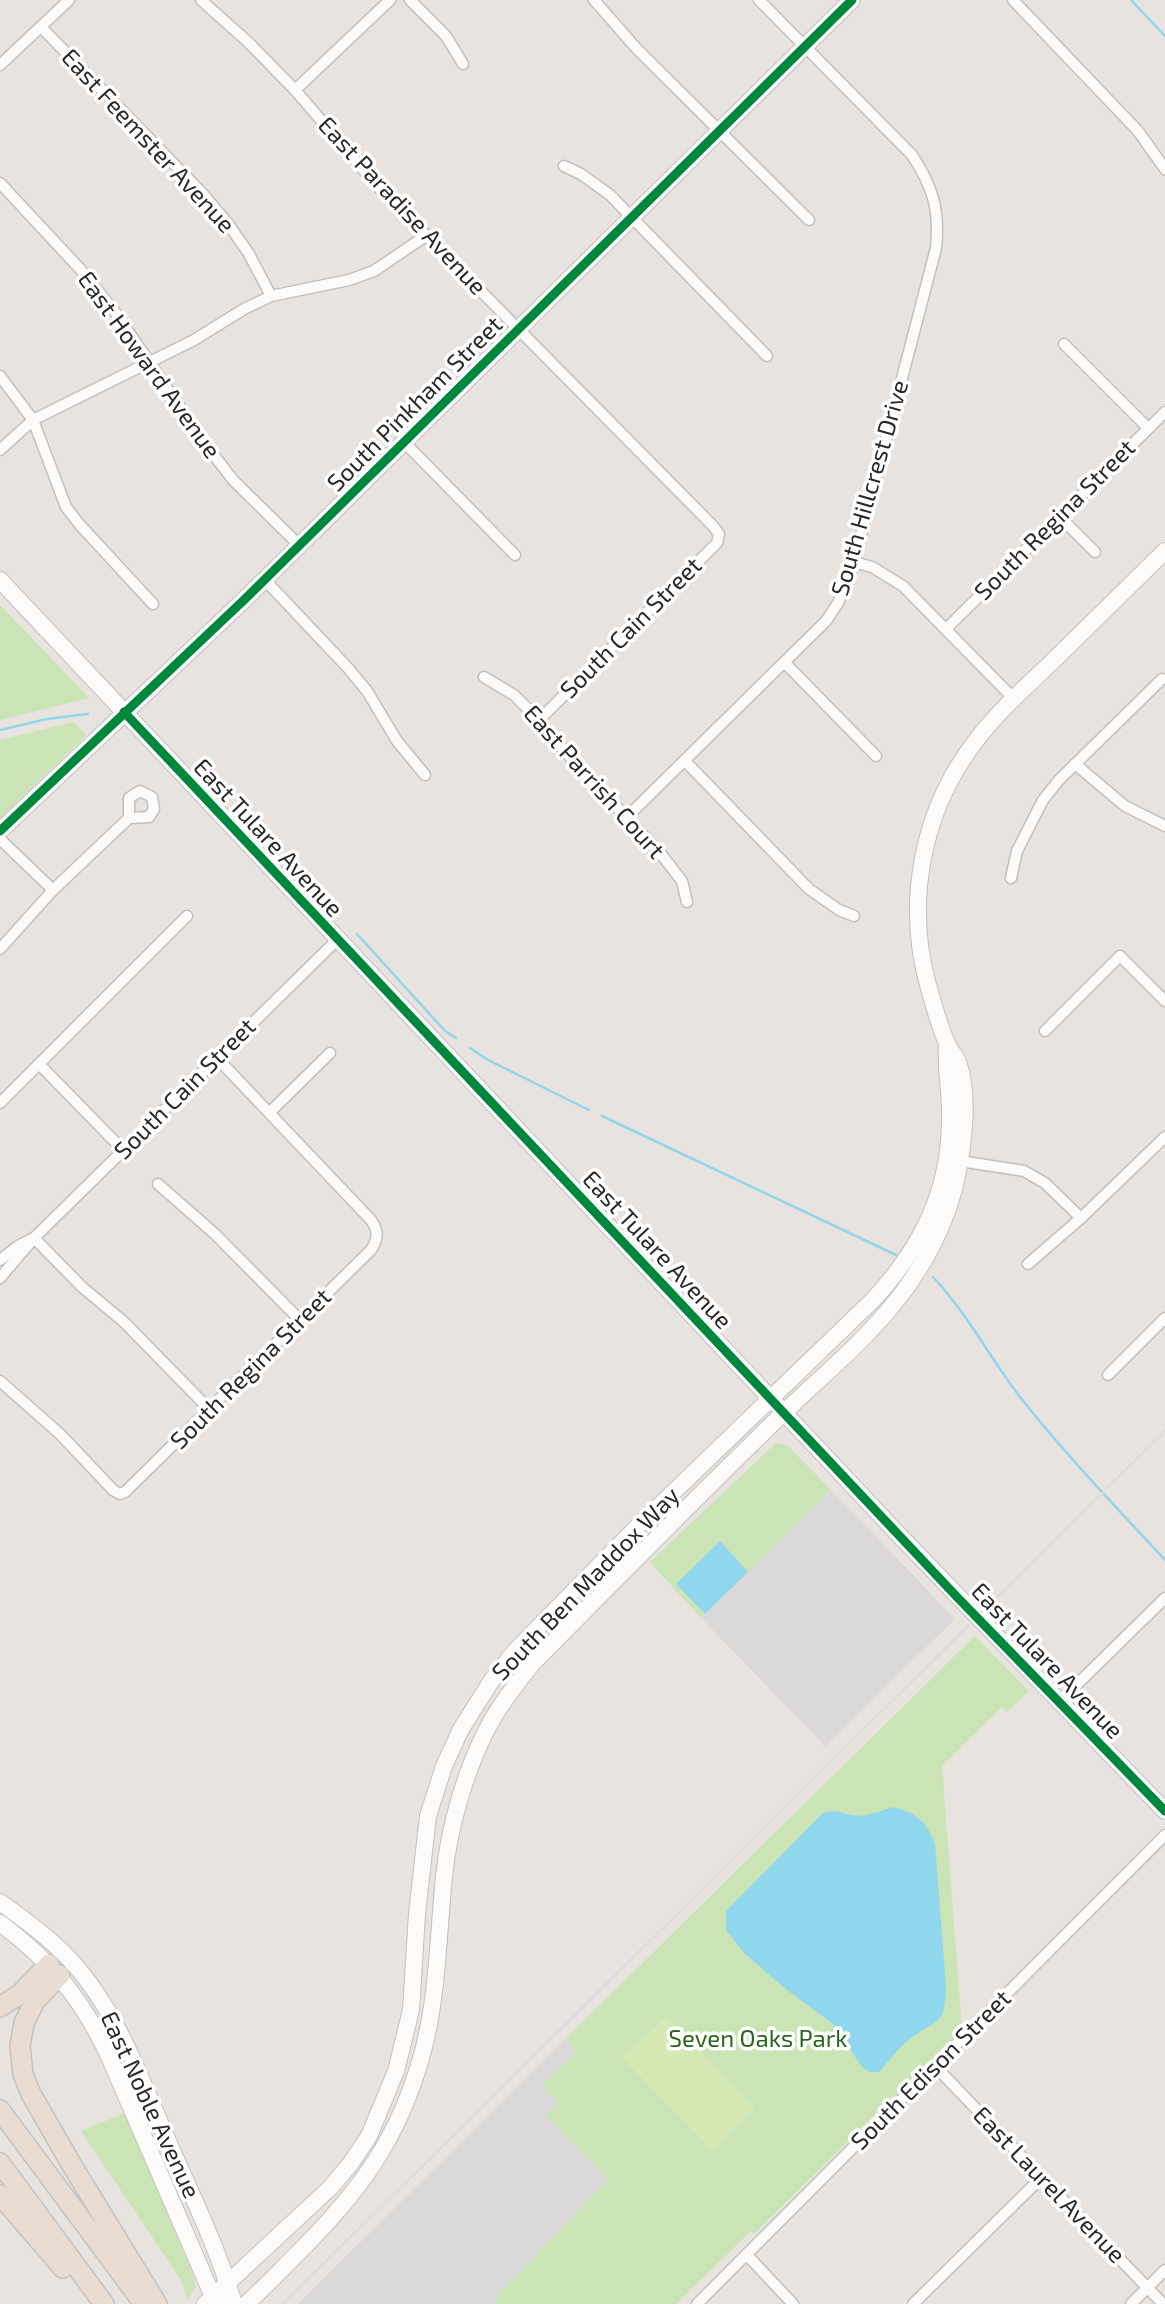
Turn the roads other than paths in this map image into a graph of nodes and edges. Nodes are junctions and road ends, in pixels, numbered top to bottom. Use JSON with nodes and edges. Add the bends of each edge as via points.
{"nodes":[{"id":1,"x":69,"y":0,"type":"edge"},
{"id":2,"x":201,"y":0,"type":"edge"},
{"id":3,"x":390,"y":0,"type":"edge"},
{"id":4,"x":410,"y":0,"type":"edge"},
{"id":5,"x":594,"y":0,"type":"edge"},
{"id":6,"x":759,"y":0,"type":"edge"},
{"id":7,"x":852,"y":0,"type":"edge"},
{"id":8,"x":1013,"y":0,"type":"edge"},
{"id":9,"x":41,"y":27,"type":"junction"},
{"id":10,"x":805,"y":46,"type":"junction"},
{"id":11,"x":463,"y":64,"type":"dead end"},
{"id":12,"x":0,"y":65,"type":"edge"},
{"id":13,"x":295,"y":90,"type":"junction"},
{"id":14,"x":720,"y":130,"type":"junction"},
{"id":15,"x":564,"y":166,"type":"dead end"},
{"id":16,"x":1165,"y":169,"type":"edge"},
{"id":17,"x":0,"y":183,"type":"edge"},
{"id":18,"x":632,"y":217,"type":"junction"},
{"id":19,"x":809,"y":220,"type":"dead end"},
{"id":20,"x":427,"y":235,"type":"junction"},
{"id":21,"x":271,"y":296,"type":"junction"},
{"id":22,"x":519,"y":328,"type":"junction"},
{"id":23,"x":1064,"y":344,"type":"dead end"},
{"id":24,"x":767,"y":356,"type":"dead end"},
{"id":25,"x":150,"y":362,"type":"junction"},
{"id":26,"x":0,"y":376,"type":"edge"},
{"id":27,"x":1165,"y":412,"type":"edge"},
{"id":28,"x":33,"y":420,"type":"junction"},
{"id":29,"x":1148,"y":428,"type":"junction"},
{"id":30,"x":404,"y":442,"type":"junction"},
{"id":31,"x":0,"y":450,"type":"edge"},
{"id":32,"x":1060,"y":517,"type":"junction"},
{"id":33,"x":719,"y":534,"type":"joint"},
{"id":34,"x":299,"y":545,"type":"junction"},
{"id":35,"x":1095,"y":552,"type":"dead end"},
{"id":36,"x":514,"y":555,"type":"dead end"},
{"id":37,"x":1162,"y":558,"type":"edge"},
{"id":38,"x":854,"y":562,"type":"junction"},
{"id":39,"x":264,"y":579,"type":"junction"},
{"id":40,"x":0,"y":580,"type":"edge"},
{"id":41,"x":153,"y":604,"type":"dead end"},
{"id":42,"x":946,"y":629,"type":"junction"},
{"id":43,"x":785,"y":663,"type":"junction"},
{"id":44,"x":484,"y":677,"type":"dead end"},
{"id":45,"x":1162,"y":678,"type":"dead end"},
{"id":46,"x":1014,"y":699,"type":"junction"},
{"id":47,"x":124,"y":712,"type":"junction"},
{"id":48,"x":539,"y":720,"type":"junction"},
{"id":49,"x":876,"y":755,"type":"dead end"},
{"id":50,"x":685,"y":761,"type":"junction"},
{"id":51,"x":1075,"y":764,"type":"junction"},
{"id":52,"x":425,"y":775,"type":"dead end"},
{"id":53,"x":627,"y":817,"type":"junction"},
{"id":54,"x":129,"y":818,"type":"dead end"},
{"id":55,"x":1165,"y":826,"type":"edge"},
{"id":56,"x":0,"y":831,"type":"edge"},
{"id":57,"x":0,"y":839,"type":"edge"},
{"id":58,"x":1011,"y":878,"type":"dead end"},
{"id":59,"x":53,"y":890,"type":"junction"},
{"id":60,"x":687,"y":902,"type":"dead end"},
{"id":61,"x":187,"y":916,"type":"dead end"},
{"id":62,"x":854,"y":916,"type":"dead end"},
{"id":63,"x":337,"y":940,"type":"junction"},
{"id":64,"x":0,"y":949,"type":"edge"},
{"id":65,"x":1165,"y":1001,"type":"edge"},
{"id":66,"x":1045,"y":1031,"type":"dead end"},
{"id":67,"x":947,"y":1044,"type":"junction"},
{"id":68,"x":330,"y":1053,"type":"dead end"},
{"id":69,"x":217,"y":1058,"type":"junction"},
{"id":70,"x":39,"y":1064,"type":"junction"},
{"id":71,"x":0,"y":1103,"type":"edge"},
{"id":72,"x":270,"y":1112,"type":"junction"},
{"id":73,"x":1165,"y":1137,"type":"edge"},
{"id":74,"x":123,"y":1150,"type":"junction"},
{"id":75,"x":960,"y":1161,"type":"junction"},
{"id":76,"x":158,"y":1184,"type":"dead end"},
{"id":77,"x":1082,"y":1218,"type":"junction"},
{"id":78,"x":34,"y":1238,"type":"junction"},
{"id":79,"x":0,"y":1260,"type":"edge"},
{"id":80,"x":1028,"y":1264,"type":"dead end"},
{"id":81,"x":0,"y":1278,"type":"edge"},
{"id":82,"x":1165,"y":1318,"type":"edge"},
{"id":83,"x":300,"y":1320,"type":"junction"},
{"id":84,"x":1108,"y":1375,"type":"dead end"},
{"id":85,"x":0,"y":1381,"type":"edge"},
{"id":86,"x":770,"y":1398,"type":"junction"},
{"id":87,"x":210,"y":1409,"type":"junction"},
{"id":88,"x":784,"y":1413,"type":"junction"},
{"id":89,"x":1165,"y":1598,"type":"edge"},
{"id":90,"x":553,"y":1611,"type":"junction"},
{"id":91,"x":1059,"y":1702,"type":"junction"},
{"id":92,"x":490,"y":1722,"type":"junction"},
{"id":93,"x":1165,"y":1811,"type":"edge"},
{"id":94,"x":1165,"y":1835,"type":"edge"},
{"id":95,"x":0,"y":1902,"type":"edge"},
{"id":96,"x":0,"y":1923,"type":"edge"},
{"id":97,"x":56,"y":1963,"type":"junction"},
{"id":98,"x":0,"y":2007,"type":"edge"},
{"id":99,"x":934,"y":2066,"type":"junction"},
{"id":100,"x":0,"y":2110,"type":"edge"},
{"id":101,"x":0,"y":2164,"type":"edge"},
{"id":102,"x":1042,"y":2177,"type":"junction"},
{"id":103,"x":0,"y":2195,"type":"edge"},
{"id":104,"x":747,"y":2255,"type":"junction"},
{"id":105,"x":1165,"y":2270,"type":"edge"},
{"id":106,"x":228,"y":2284,"type":"junction"},
{"id":107,"x":1147,"y":2288,"type":"junction"},
{"id":108,"x":214,"y":2302,"type":"edge"},
{"id":109,"x":92,"y":2304,"type":"edge"},
{"id":110,"x":104,"y":2304,"type":"edge"},
{"id":111,"x":144,"y":2304,"type":"edge"},
{"id":112,"x":157,"y":2304,"type":"edge"},
{"id":113,"x":234,"y":2304,"type":"edge"},
{"id":114,"x":247,"y":2304,"type":"edge"},
{"id":115,"x":697,"y":2304,"type":"edge"},
{"id":116,"x":793,"y":2304,"type":"edge"},
{"id":117,"x":914,"y":2304,"type":"edge"},
{"id":118,"x":1131,"y":2304,"type":"edge"},
{"id":119,"x":1163,"y":2304,"type":"edge"}],
"edges":[{"from":1,"to":9,"type":"street"},
{"from":2,"to":13,"type":"street","name":"East Paradise Avenue"},
{"from":3,"to":13,"type":"street"},
{"from":4,"to":11,"type":"street","via":[[446,36]]},
{"from":5,"to":14,"type":"street"},
{"from":6,"to":10,"type":"street","name":"South Hillcrest Drive"},
{"from":7,"to":10,"type":"main road","name":"South Pinkham Street"},
{"from":8,"to":16,"type":"street","via":[[1138,131]]},
{"from":9,"to":12,"type":"street"},
{"from":9,"to":21,"type":"street","name":"East Feemster Avenue","via":[[203,194],[249,254]]},
{"from":10,"to":14,"type":"main road","name":"South Pinkham Street"},
{"from":10,"to":38,"type":"street","name":"South Hillcrest Drive","via":[[912,155],[927,177],[939,223]]},
{"from":13,"to":20,"type":"street","name":"East Paradise Avenue","via":[[347,153]]},
{"from":14,"to":18,"type":"main road","name":"South Pinkham Street"},
{"from":14,"to":19,"type":"street"},
{"from":15,"to":18,"type":"street","via":[[610,195]]},
{"from":17,"to":25,"type":"street","name":"East Howard Avenue","via":[[80,269]]},
{"from":18,"to":22,"type":"main road","name":"South Pinkham Street"},
{"from":18,"to":24,"type":"street"},
{"from":20,"to":21,"type":"street","via":[[374,271]]},
{"from":20,"to":22,"type":"street","name":"East Paradise Avenue"},
{"from":21,"to":25,"type":"street"},
{"from":22,"to":30,"type":"main road","name":"South Pinkham Street"},
{"from":22,"to":33,"type":"street","name":"East Paradise Avenue"},
{"from":23,"to":29,"type":"street"},
{"from":25,"to":28,"type":"street"},
{"from":25,"to":34,"type":"street","name":"East Howard Avenue","via":[[233,480]]},
{"from":26,"to":28,"type":"street"},
{"from":27,"to":29,"type":"street","name":"South Regina Street"},
{"from":28,"to":31,"type":"street"},
{"from":28,"to":41,"type":"street","via":[[66,507]]},
{"from":29,"to":32,"type":"street","name":"South Regina Street"},
{"from":30,"to":34,"type":"main road","name":"South Pinkham Street"},
{"from":30,"to":36,"type":"street"},
{"from":32,"to":35,"type":"street"},
{"from":32,"to":42,"type":"street","name":"South Regina Street"},
{"from":33,"to":48,"type":"street","name":"South Cain Street","via":[[717,543]]},
{"from":34,"to":39,"type":"main road","name":"South Pinkham Street"},
{"from":37,"to":46,"type":"main road","name":"South Ben Maddox Way"},
{"from":38,"to":42,"type":"street","via":[[903,586]]},
{"from":38,"to":43,"type":"street","name":"South Hillcrest Drive","via":[[838,603]]},
{"from":39,"to":47,"type":"main road","name":"South Pinkham Street"},
{"from":39,"to":52,"type":"street","via":[[367,691],[397,741]]},
{"from":40,"to":47,"type":"main road","name":"East Tulare Avenue"},
{"from":42,"to":46,"type":"street"},
{"from":43,"to":49,"type":"street"},
{"from":43,"to":50,"type":"street","name":"South Hillcrest Drive"},
{"from":44,"to":48,"type":"street","name":"East Parrish Court","via":[[514,695]]},
{"from":45,"to":51,"type":"street"},
{"from":46,"to":67,"type":"main road","name":"South Ben Maddox Way","via":[[977,739],[953,775],[924,855],[919,939]]},
{"from":47,"to":56,"type":"main road","name":"South Pinkham Street"},
{"from":47,"to":63,"type":"main road","name":"East Tulare Avenue"},
{"from":48,"to":53,"type":"street","name":"East Parrish Court"},
{"from":50,"to":53,"type":"street","name":"South Hillcrest Drive"},
{"from":50,"to":62,"type":"street","via":[[809,889]]},
{"from":51,"to":55,"type":"street","via":[[1125,806]]},
{"from":51,"to":58,"type":"street","via":[[1028,825]]},
{"from":53,"to":60,"type":"street","name":"East Parrish Court","via":[[682,881]]},
{"from":54,"to":59,"type":"street"},
{"from":57,"to":59,"type":"street"},
{"from":59,"to":64,"type":"street"},
{"from":61,"to":70,"type":"street"},
{"from":63,"to":69,"type":"street","name":"South Cain Street"},
{"from":63,"to":86,"type":"main road","name":"East Tulare Avenue"},
{"from":65,"to":66,"type":"street","via":[[1120,956]]},
{"from":67,"to":75,"type":"main road","name":"South Ben Maddox Way","via":[[958,1062],[962,1091]]},
{"from":67,"to":86,"type":"main road","name":"South Ben Maddox Way","via":[[948,1154],[936,1203],[921,1238],[873,1300]]},
{"from":68,"to":72,"type":"street"},
{"from":69,"to":72,"type":"street"},
{"from":69,"to":74,"type":"street","name":"South Cain Street"},
{"from":70,"to":71,"type":"street"},
{"from":70,"to":74,"type":"street"},
{"from":72,"to":83,"type":"street","name":"South Regina Street","via":[[377,1230],[371,1250]]},
{"from":73,"to":77,"type":"street"},
{"from":74,"to":78,"type":"street","name":"South Cain Street"},
{"from":75,"to":77,"type":"street","via":[[1024,1171],[1045,1183]]},
{"from":75,"to":88,"type":"main road","name":"South Ben Maddox Way","via":[[941,1227],[909,1286],[880,1322]]},
{"from":76,"to":83,"type":"street"},
{"from":77,"to":80,"type":"street"},
{"from":78,"to":79,"type":"street","name":"South Cain Street"},
{"from":78,"to":81,"type":"street","name":"South Cain Street"},
{"from":78,"to":87,"type":"street"},
{"from":82,"to":84,"type":"street"},
{"from":83,"to":87,"type":"street","name":"South Regina Street"},
{"from":85,"to":87,"type":"street","name":"South Regina Street","via":[[120,1494]]},
{"from":86,"to":88,"type":"main road","name":"East Tulare Avenue"},
{"from":86,"to":90,"type":"main road","name":"South Ben Maddox Way"},
{"from":88,"to":91,"type":"main road","name":"East Tulare Avenue"},
{"from":88,"to":92,"type":"main road","name":"South Ben Maddox Way","via":[[532,1664]]},
{"from":89,"to":91,"type":"street"},
{"from":90,"to":92,"type":"main road","via":[[553,1626],[490,1703]]},
{"from":90,"to":106,"type":"main road","name":"South Ben Maddox Way","via":[[492,1680],[444,1766],[428,1816],[411,2010],[396,2071],[369,2136],[330,2188]]},
{"from":91,"to":93,"type":"main road","name":"East Tulare Avenue"},
{"from":92,"to":114,"type":"main road","name":"South Ben Maddox Way","via":[[455,1814],[444,1874],[434,1995],[409,2095],[385,2146],[348,2201]]},
{"from":94,"to":99,"type":"street","name":"South Edison Street"},
{"from":95,"to":97,"type":"main road","name":"East Noble Avenue"},
{"from":96,"to":97,"type":"main road","name":"East Noble Avenue"},
{"from":97,"to":98,"type":"highway"},
{"from":97,"to":106,"type":"main road","name":"East Noble Avenue","via":[[86,1978],[117,2028]]},
{"from":97,"to":108,"type":"main road","name":"East Noble Avenue","via":[[107,2052]]},
{"from":97,"to":112,"type":"highway","via":[[24,2023],[20,2046],[23,2074],[73,2168]]},
{"from":99,"to":102,"type":"street","name":"East Laurel Avenue"},
{"from":99,"to":104,"type":"street","name":"South Edison Street"},
{"from":100,"to":111,"type":"highway"},
{"from":101,"to":110,"type":"highway"},
{"from":102,"to":107,"type":"street","name":"East Laurel Avenue"},
{"from":102,"to":117,"type":"street"},
{"from":103,"to":109,"type":"highway"},
{"from":104,"to":115,"type":"street","name":"South Edison Street"},
{"from":104,"to":116,"type":"street"},
{"from":105,"to":107,"type":"street"},
{"from":106,"to":108,"type":"main road","name":"South Ben Maddox Way"},
{"from":106,"to":113,"type":"main road","name":"East Noble Avenue"},
{"from":107,"to":118,"type":"street"},
{"from":107,"to":119,"type":"street","name":"East Laurel Avenue"}]}
